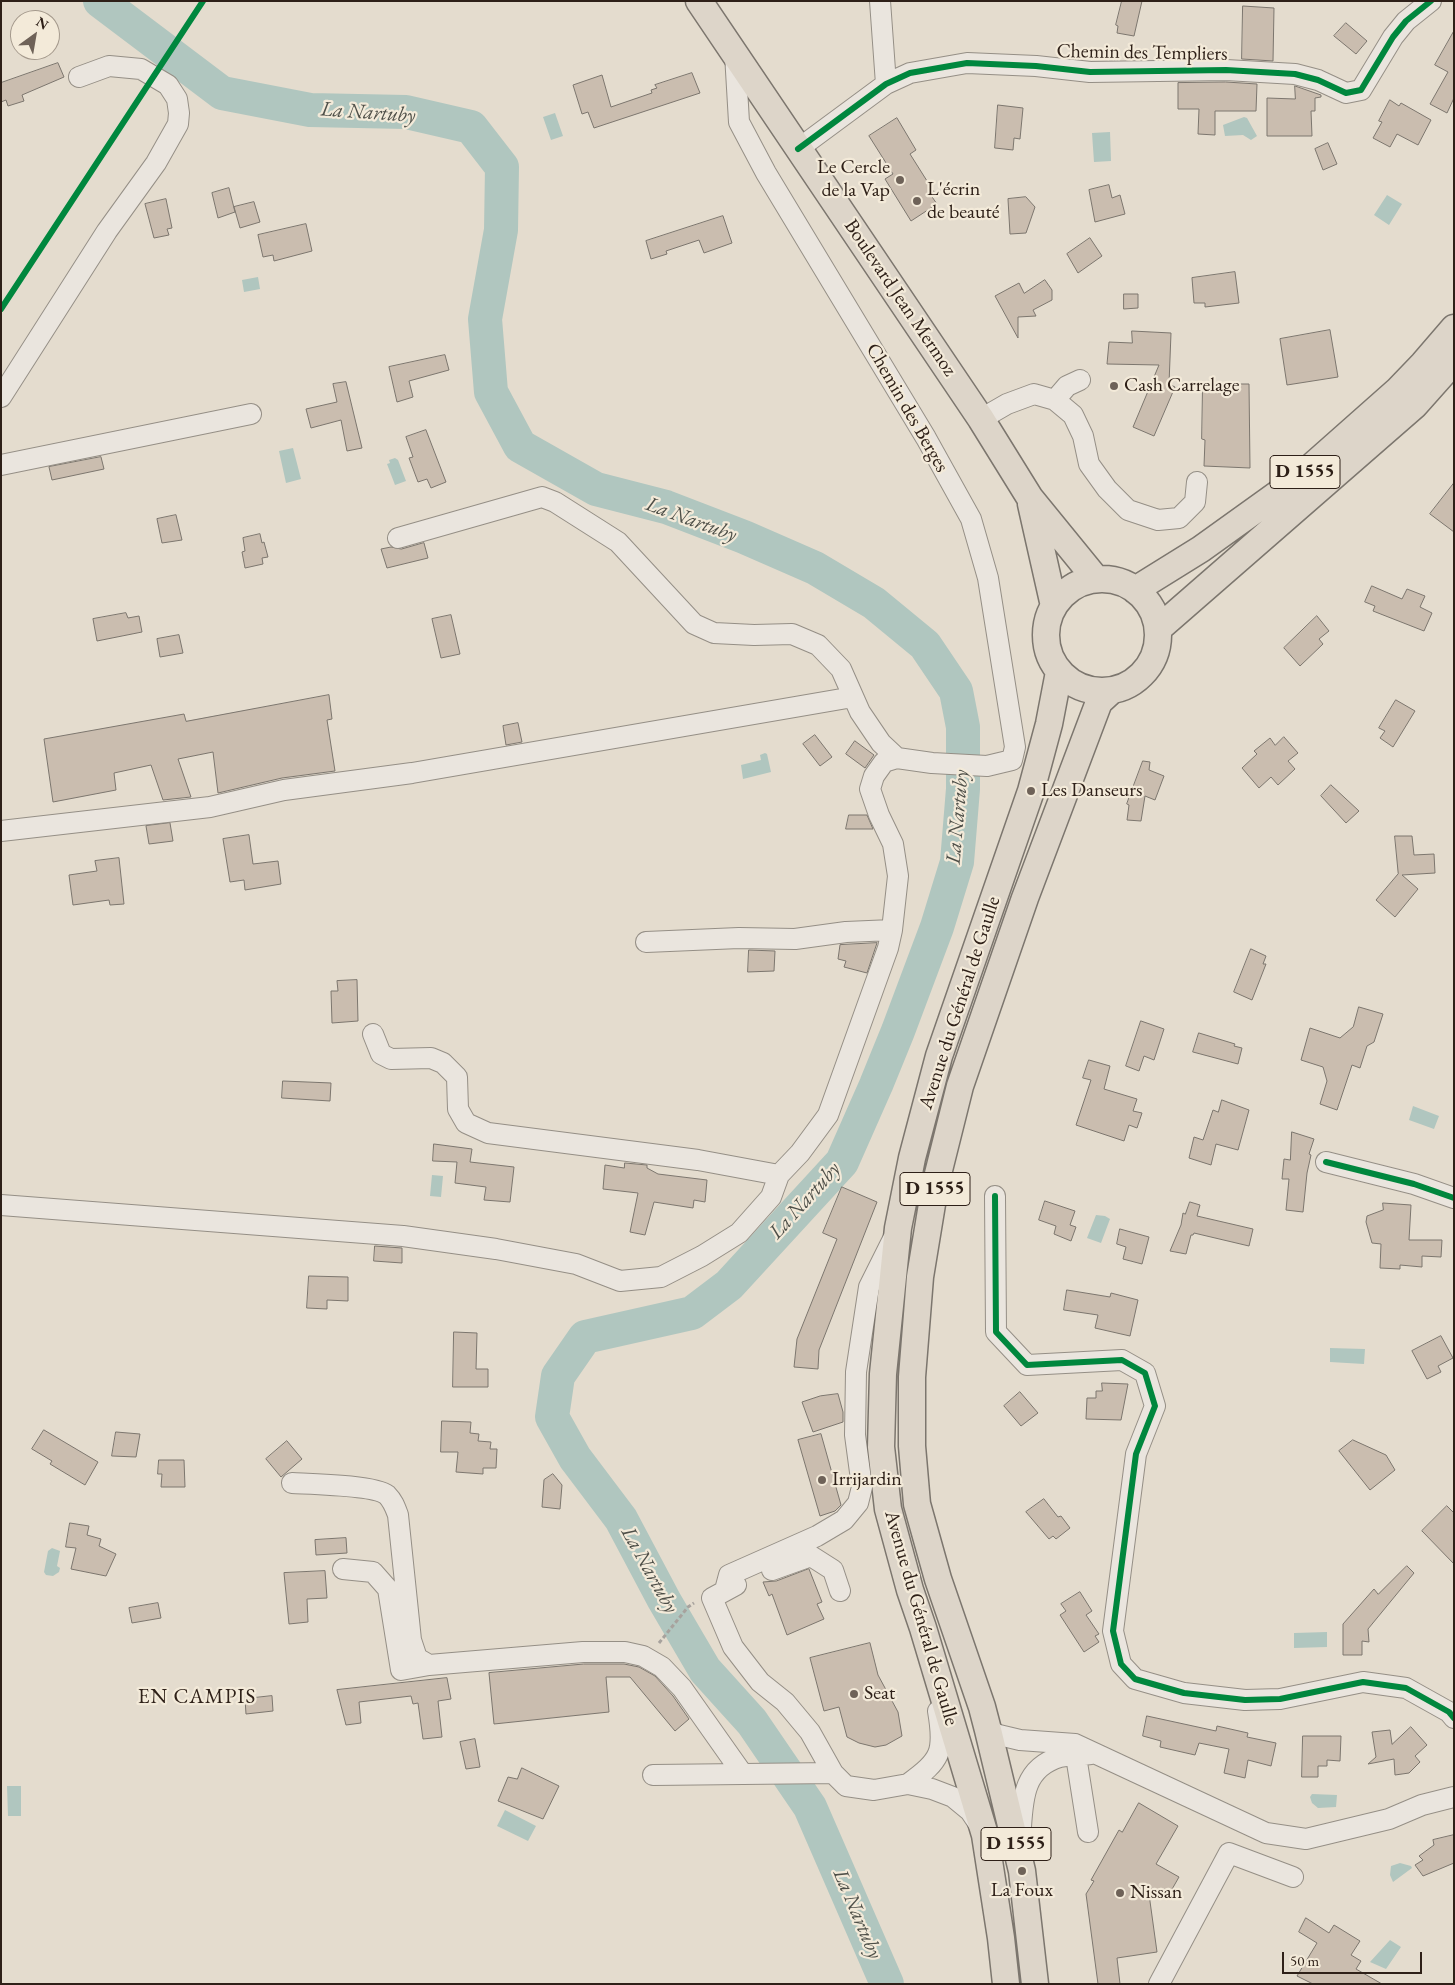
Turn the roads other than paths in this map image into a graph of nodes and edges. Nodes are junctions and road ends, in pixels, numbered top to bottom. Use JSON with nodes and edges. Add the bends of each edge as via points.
{"nodes":[{"id":1,"x":699,"y":1,"type":"edge"},
{"id":2,"x":880,"y":1,"type":"edge"},
{"id":3,"x":1431,"y":1,"type":"edge"},
{"id":4,"x":735,"y":54,"type":"junction"},
{"id":5,"x":79,"y":77,"type":"dead end"},
{"id":6,"x":886,"y":84,"type":"junction"},
{"id":7,"x":798,"y":149,"type":"junction"},
{"id":8,"x":1454,"y":328,"type":"edge"},
{"id":9,"x":1454,"y":361,"type":"edge"},
{"id":10,"x":1080,"y":380,"type":"dead end"},
{"id":11,"x":1,"y":397,"type":"edge"},
{"id":12,"x":1055,"y":400,"type":"junction"},
{"id":13,"x":251,"y":414,"type":"dead end"},
{"id":14,"x":981,"y":419,"type":"junction"},
{"id":15,"x":1,"y":465,"type":"edge"},
{"id":16,"x":1197,"y":482,"type":"dead end"},
{"id":17,"x":1030,"y":498,"type":"junction"},
{"id":18,"x":398,"y":538,"type":"dead end"},
{"id":19,"x":1096,"y":579,"type":"junction"},
{"id":20,"x":1135,"y":590,"type":"junction"},
{"id":21,"x":1054,"y":606,"type":"junction"},
{"id":22,"x":1158,"y":629,"type":"junction"},
{"id":23,"x":1059,"y":672,"type":"junction"},
{"id":24,"x":1111,"y":691,"type":"junction"},
{"id":25,"x":853,"y":697,"type":"junction"},
{"id":26,"x":897,"y":758,"type":"junction"},
{"id":27,"x":1,"y":832,"type":"edge"},
{"id":28,"x":892,"y":930,"type":"junction"},
{"id":29,"x":646,"y":942,"type":"dead end"},
{"id":30,"x":373,"y":1034,"type":"dead end"},
{"id":31,"x":1326,"y":1162,"type":"dead end"},
{"id":32,"x":779,"y":1175,"type":"junction"},
{"id":33,"x":995,"y":1196,"type":"dead end"},
{"id":34,"x":1454,"y":1198,"type":"edge"},
{"id":35,"x":1,"y":1205,"type":"edge"},
{"id":36,"x":898,"y":1228,"type":"junction"},
{"id":37,"x":292,"y":1483,"type":"dead end"},
{"id":38,"x":343,"y":1569,"type":"dead end"},
{"id":39,"x":725,"y":1590,"type":"junction"},
{"id":40,"x":840,"y":1591,"type":"dead end"},
{"id":41,"x":923,"y":1628,"type":"junction"},
{"id":42,"x":429,"y":1665,"type":"junction"},
{"id":43,"x":1454,"y":1718,"type":"edge"},
{"id":44,"x":988,"y":1730,"type":"junction"},
{"id":45,"x":1096,"y":1754,"type":"junction"},
{"id":46,"x":1076,"y":1756,"type":"junction"},
{"id":47,"x":751,"y":1773,"type":"junction"},
{"id":48,"x":826,"y":1773,"type":"junction"},
{"id":49,"x":653,"y":1775,"type":"dead end"},
{"id":50,"x":908,"y":1784,"type":"junction"},
{"id":51,"x":1454,"y":1796,"type":"edge"},
{"id":52,"x":1088,"y":1832,"type":"dead end"},
{"id":53,"x":985,"y":1834,"type":"junction"},
{"id":54,"x":1019,"y":1854,"type":"junction"},
{"id":55,"x":1293,"y":1877,"type":"dead end"},
{"id":56,"x":1006,"y":1984,"type":"edge"},
{"id":57,"x":1035,"y":1984,"type":"edge"},
{"id":58,"x":1159,"y":1984,"type":"edge"}],
"edges":[{"from":1,"to":4,"type":"main road","name":"Boulevard Jean Mermoz"},
{"from":2,"to":6,"type":"street"},
{"from":3,"to":6,"type":"street","name":"Chemin des Templiers","via":[[1406,21],[1393,37],[1361,90],[1346,92],[1295,74],[1226,70],[1090,72],[967,63],[910,73]]},
{"from":4,"to":7,"type":"main road","name":"Boulevard Jean Mermoz"},
{"from":4,"to":26,"type":"street","name":"Chemin des Berges","via":[[739,122],[971,519],[988,578],[1015,747],[1012,760],[987,766]]},
{"from":5,"to":11,"type":"street","via":[[109,66],[141,68],[168,85],[177,99],[178,124]]},
{"from":6,"to":7,"type":"street","name":"Chemin des Templiers"},
{"from":7,"to":14,"type":"main road","name":"Boulevard Jean Mermoz"},
{"from":8,"to":20,"type":"main road","number":"D 1555","via":[[1398,390],[1293,483],[1202,549]]},
{"from":9,"to":22,"type":"main road","number":"D 1555","via":[[1415,405]]},
{"from":10,"to":12,"type":"street","via":[[1067,386]]},
{"from":12,"to":14,"type":"street","via":[[1034,394]]},
{"from":12,"to":16,"type":"street","via":[[1073,415],[1083,436],[1089,464],[1128,510],[1158,520],[1179,518],[1195,502]]},
{"from":13,"to":15,"type":"street"},
{"from":14,"to":17,"type":"main road","name":"Boulevard Jean Mermoz"},
{"from":17,"to":19,"type":"main road","name":"Boulevard Jean Mermoz"},
{"from":17,"to":21,"type":"main road","name":"Boulevard Jean Mermoz"},
{"from":18,"to":25,"type":"street","via":[[542,496],[618,542],[694,624],[714,633],[792,634],[818,645],[841,669]]},
{"from":19,"to":20,"type":"main road","via":[[1110,579]]},
{"from":19,"to":21,"type":"main road","via":[[1079,583],[1065,592]]},
{"from":20,"to":22,"type":"main road","via":[[1146,600]]},
{"from":21,"to":23,"type":"main road","via":[[1047,622],[1046,640],[1050,657]]},
{"from":22,"to":24,"type":"main road","via":[[1157,646],[1141,676],[1127,686]]},
{"from":23,"to":24,"type":"main road","via":[[1074,684],[1092,690]]},
{"from":23,"to":36,"type":"main road","name":"Avenue du Général de Gaulle","number":"D 1555","via":[[1031,790],[938,1056]]},
{"from":24,"to":44,"type":"main road","name":"Avenue du Général de Gaulle","number":"D 1555","via":[[1099,702],[1062,797],[960,1086],[935,1186],[920,1277],[912,1376],[912,1446],[917,1504]]},
{"from":25,"to":26,"type":"street","via":[[882,743]]},
{"from":25,"to":27,"type":"street","via":[[412,773],[284,790],[210,807]]},
{"from":26,"to":28,"type":"street","via":[[884,762],[870,789],[893,844],[898,876]]},
{"from":28,"to":29,"type":"street","via":[[795,939]]},
{"from":28,"to":32,"type":"street","via":[[885,958],[828,1115]]},
{"from":30,"to":32,"type":"street","via":[[381,1054],[391,1060],[431,1058],[443,1063],[457,1077],[458,1109],[466,1123],[488,1133],[698,1160]]},
{"from":31,"to":34,"type":"street","via":[[1414,1184]]},
{"from":32,"to":35,"type":"street","via":[[771,1197],[739,1233],[662,1277],[620,1281],[576,1264],[403,1236]]},
{"from":33,"to":43,"type":"street","via":[[996,1332],[1027,1365],[1122,1360],[1145,1373],[1155,1406],[1136,1454],[1113,1631],[1121,1664],[1135,1679],[1144,1682],[1184,1693],[1246,1700],[1280,1700],[1363,1682],[1406,1688]]},
{"from":36,"to":39,"type":"street","via":[[870,1287],[856,1372],[855,1434],[862,1487],[858,1503],[844,1520],[817,1536],[729,1575]]},
{"from":36,"to":41,"type":"main road","name":"Avenue du Général de Gaulle","number":"D 1555","via":[[883,1374],[881,1447],[888,1509]]},
{"from":37,"to":42,"type":"street","via":[[370,1489],[386,1494],[394,1503],[411,1640],[417,1658]]},
{"from":38,"to":42,"type":"street","via":[[373,1572],[388,1589],[401,1670]]},
{"from":39,"to":40,"type":"street","via":[[811,1556],[833,1570]]},
{"from":39,"to":48,"type":"street","via":[[712,1598],[733,1647],[760,1682],[785,1702],[810,1732]]},
{"from":41,"to":50,"type":"street","via":[[943,1737],[937,1758]]},
{"from":41,"to":53,"type":"main road","name":"Avenue du Général de Gaulle","number":"D 1555"},
{"from":42,"to":47,"type":"street","via":[[583,1652],[625,1652],[644,1656],[662,1667],[682,1688]]},
{"from":44,"to":45,"type":"street","via":[[1020,1740],[1075,1744]]},
{"from":44,"to":54,"type":"main road","name":"Avenue du Général de Gaulle","number":"D 1555"},
{"from":45,"to":46,"type":"street"},
{"from":45,"to":51,"type":"street","via":[[1266,1833],[1306,1839],[1389,1819]]},
{"from":46,"to":52,"type":"street"},
{"from":46,"to":54,"type":"street","via":[[1061,1757],[1047,1763],[1029,1782],[1024,1794]]},
{"from":47,"to":48,"type":"street"},
{"from":47,"to":49,"type":"street"},
{"from":48,"to":50,"type":"street","via":[[846,1786],[874,1790]]},
{"from":50,"to":53,"type":"street","via":[[953,1797],[970,1811]]},
{"from":53,"to":56,"type":"main road","name":"Avenue du Général de Gaulle","number":"D 1555"},
{"from":54,"to":57,"type":"main road","name":"Avenue du Général de Gaulle","number":"D 1555"},
{"from":55,"to":58,"type":"street","via":[[1229,1853]]}]}
